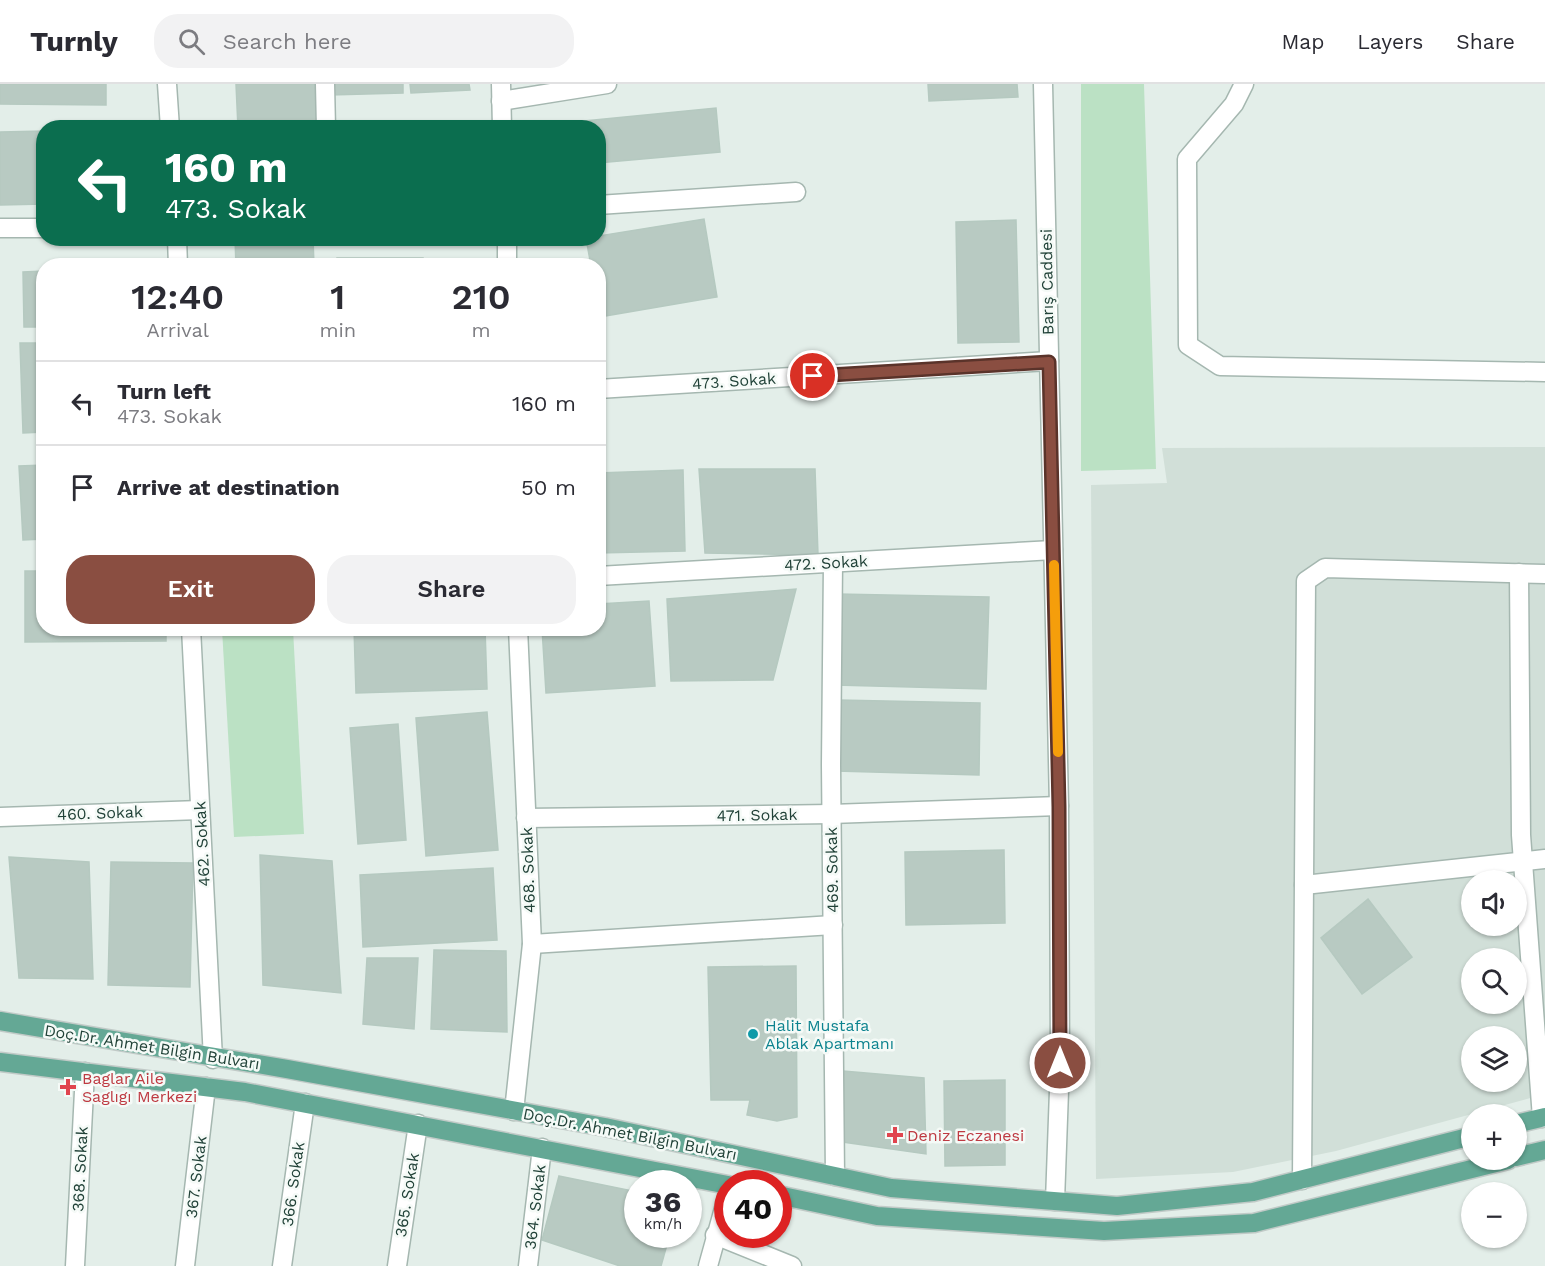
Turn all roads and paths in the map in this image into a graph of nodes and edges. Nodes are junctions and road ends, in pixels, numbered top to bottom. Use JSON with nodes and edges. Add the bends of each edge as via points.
{"nodes":[{"id":1,"x":167,"y":84,"type":"edge"},
{"id":2,"x":325,"y":84,"type":"edge"},
{"id":3,"x":608,"y":84,"type":"edge"},
{"id":4,"x":1043,"y":84,"type":"edge"},
{"id":5,"x":1244,"y":84,"type":"edge"},
{"id":6,"x":501,"y":93,"type":"edge"},
{"id":7,"x":169,"y":120,"type":"edge"},
{"id":8,"x":326,"y":120,"type":"edge"},
{"id":9,"x":502,"y":120,"type":"edge"},
{"id":10,"x":795,"y":192,"type":"dead end"},
{"id":11,"x":606,"y":204,"type":"edge"},
{"id":12,"x":0,"y":228,"type":"edge"},
{"id":13,"x":36,"y":228,"type":"edge"},
{"id":14,"x":1049,"y":362,"type":"junction"},
{"id":15,"x":1545,"y":372,"type":"edge"},
{"id":16,"x":606,"y":389,"type":"edge"},
{"id":17,"x":1053,"y":550,"type":"junction"},
{"id":18,"x":833,"y":563,"type":"junction"},
{"id":19,"x":1519,"y":573,"type":"junction"},
{"id":20,"x":1545,"y":574,"type":"edge"},
{"id":21,"x":606,"y":576,"type":"edge"},
{"id":22,"x":190,"y":636,"type":"edge"},
{"id":23,"x":518,"y":636,"type":"edge"},
{"id":24,"x":1059,"y":807,"type":"junction"},
{"id":25,"x":200,"y":810,"type":"junction"},
{"id":26,"x":831,"y":814,"type":"junction"},
{"id":27,"x":0,"y":817,"type":"edge"},
{"id":28,"x":526,"y":818,"type":"junction"},
{"id":29,"x":1545,"y":859,"type":"edge"},
{"id":30,"x":1522,"y":860,"type":"junction"},
{"id":31,"x":1304,"y":885,"type":"junction"},
{"id":32,"x":832,"y":925,"type":"junction"},
{"id":33,"x":532,"y":944,"type":"junction"},
{"id":34,"x":0,"y":1021,"type":"edge"},
{"id":35,"x":213,"y":1059,"type":"junction"},
{"id":36,"x":0,"y":1062,"type":"edge"},
{"id":37,"x":85,"y":1072,"type":"junction"},
{"id":38,"x":206,"y":1087,"type":"junction"},
{"id":39,"x":305,"y":1103,"type":"junction"},
{"id":40,"x":514,"y":1111,"type":"junction"},
{"id":41,"x":1544,"y":1117,"type":"edge"},
{"id":42,"x":1527,"y":1121,"type":"edge"},
{"id":43,"x":418,"y":1124,"type":"junction"},
{"id":44,"x":1461,"y":1139,"type":"edge"},
{"id":45,"x":542,"y":1148,"type":"junction"},
{"id":46,"x":1545,"y":1150,"type":"edge"},
{"id":47,"x":1527,"y":1154,"type":"edge"},
{"id":48,"x":1468,"y":1170,"type":"edge"},
{"id":49,"x":835,"y":1176,"type":"junction"},
{"id":50,"x":1302,"y":1180,"type":"junction"},
{"id":51,"x":714,"y":1182,"type":"edge"},
{"id":52,"x":792,"y":1198,"type":"edge"},
{"id":53,"x":1055,"y":1201,"type":"junction"},
{"id":54,"x":714,"y":1239,"type":"edge"},
{"id":55,"x":747,"y":1248,"type":"edge"},
{"id":56,"x":75,"y":1266,"type":"edge"},
{"id":57,"x":185,"y":1266,"type":"edge"},
{"id":58,"x":282,"y":1266,"type":"edge"},
{"id":59,"x":397,"y":1266,"type":"edge"},
{"id":60,"x":528,"y":1266,"type":"edge"},
{"id":61,"x":708,"y":1266,"type":"edge"},
{"id":62,"x":792,"y":1266,"type":"edge"}],
"edges":[{"from":1,"to":7,"type":"street"},
{"from":2,"to":8,"type":"street"},
{"from":3,"to":6,"type":"street"},
{"from":4,"to":14,"type":"street","name":"Barış Caddesi"},
{"from":5,"to":15,"type":"street","via":[[1234,104],[1187,159],[1188,345],[1220,366]]},
{"from":6,"to":9,"type":"street"},
{"from":10,"to":11,"type":"street"},
{"from":12,"to":13,"type":"street"},
{"from":14,"to":16,"type":"street","name":"473. Sokak"},
{"from":14,"to":17,"type":"street","name":"Barış Caddesi"},
{"from":17,"to":18,"type":"street","name":"472. Sokak"},
{"from":17,"to":24,"type":"street","name":"Barış Caddesi"},
{"from":18,"to":21,"type":"street","name":"472. Sokak"},
{"from":18,"to":26,"type":"street","name":"469. Sokak"},
{"from":19,"to":20,"type":"street"},
{"from":19,"to":30,"type":"street"},
{"from":19,"to":31,"type":"street","via":[[1325,568],[1306,581]]},
{"from":22,"to":25,"type":"street","name":"462. Sokak"},
{"from":23,"to":28,"type":"street","name":"468. Sokak"},
{"from":24,"to":26,"type":"street","name":"471. Sokak"},
{"from":24,"to":53,"type":"street","name":"Barış Caddesi","via":[[1060,1063]]},
{"from":25,"to":27,"type":"street","name":"460. Sokak"},
{"from":25,"to":35,"type":"street","name":"462. Sokak"},
{"from":26,"to":28,"type":"street","name":"471. Sokak"},
{"from":26,"to":32,"type":"street","name":"469. Sokak"},
{"from":28,"to":33,"type":"street","name":"468. Sokak"},
{"from":29,"to":30,"type":"street"},
{"from":30,"to":31,"type":"street"},
{"from":30,"to":41,"type":"street"},
{"from":31,"to":50,"type":"street"},
{"from":32,"to":33,"type":"street"},
{"from":32,"to":49,"type":"street","name":"469. Sokak"},
{"from":33,"to":40,"type":"street","name":"468. Sokak"},
{"from":34,"to":35,"type":"main road","name":"Doç.Dr. Ahmet Bilgin Bulvarı"},
{"from":35,"to":40,"type":"main road","name":"Doç.Dr. Ahmet Bilgin Bulvarı"},
{"from":36,"to":37,"type":"main road","name":"Doç.Dr. Ahmet Bilgin Bulvarı"},
{"from":37,"to":38,"type":"main road","name":"Doç.Dr. Ahmet Bilgin Bulvarı"},
{"from":37,"to":56,"type":"street","name":"368. Sokak"},
{"from":38,"to":39,"type":"main road","name":"Doç.Dr. Ahmet Bilgin Bulvarı"},
{"from":38,"to":57,"type":"street","name":"367. Sokak"},
{"from":39,"to":43,"type":"main road","name":"Doç.Dr. Ahmet Bilgin Bulvarı"},
{"from":39,"to":58,"type":"street","name":"366. Sokak"},
{"from":40,"to":49,"type":"main road","name":"Doç.Dr. Ahmet Bilgin Bulvarı"},
{"from":41,"to":42,"type":"main road"},
{"from":43,"to":45,"type":"main road","name":"Doç.Dr. Ahmet Bilgin Bulvarı"},
{"from":43,"to":59,"type":"street","name":"365. Sokak"},
{"from":44,"to":50,"type":"main road","name":"Doç.Dr. Ahmet Bilgin Bulvarı"},
{"from":45,"to":51,"type":"main road","name":"Doç.Dr. Ahmet Bilgin Bulvarı"},
{"from":45,"to":60,"type":"street","name":"364. Sokak"},
{"from":46,"to":47,"type":"main road"},
{"from":48,"to":52,"type":"main road","via":[[1254,1222],[1104,1231],[877,1216]]},
{"from":49,"to":53,"type":"main road","name":"Doç.Dr. Ahmet Bilgin Bulvarı","via":[[891,1188]]},
{"from":50,"to":53,"type":"main road","name":"Doç.Dr. Ahmet Bilgin Bulvarı","via":[[1253,1192],[1117,1206]]},
{"from":54,"to":61,"type":"street"},
{"from":55,"to":62,"type":"street"}]}
